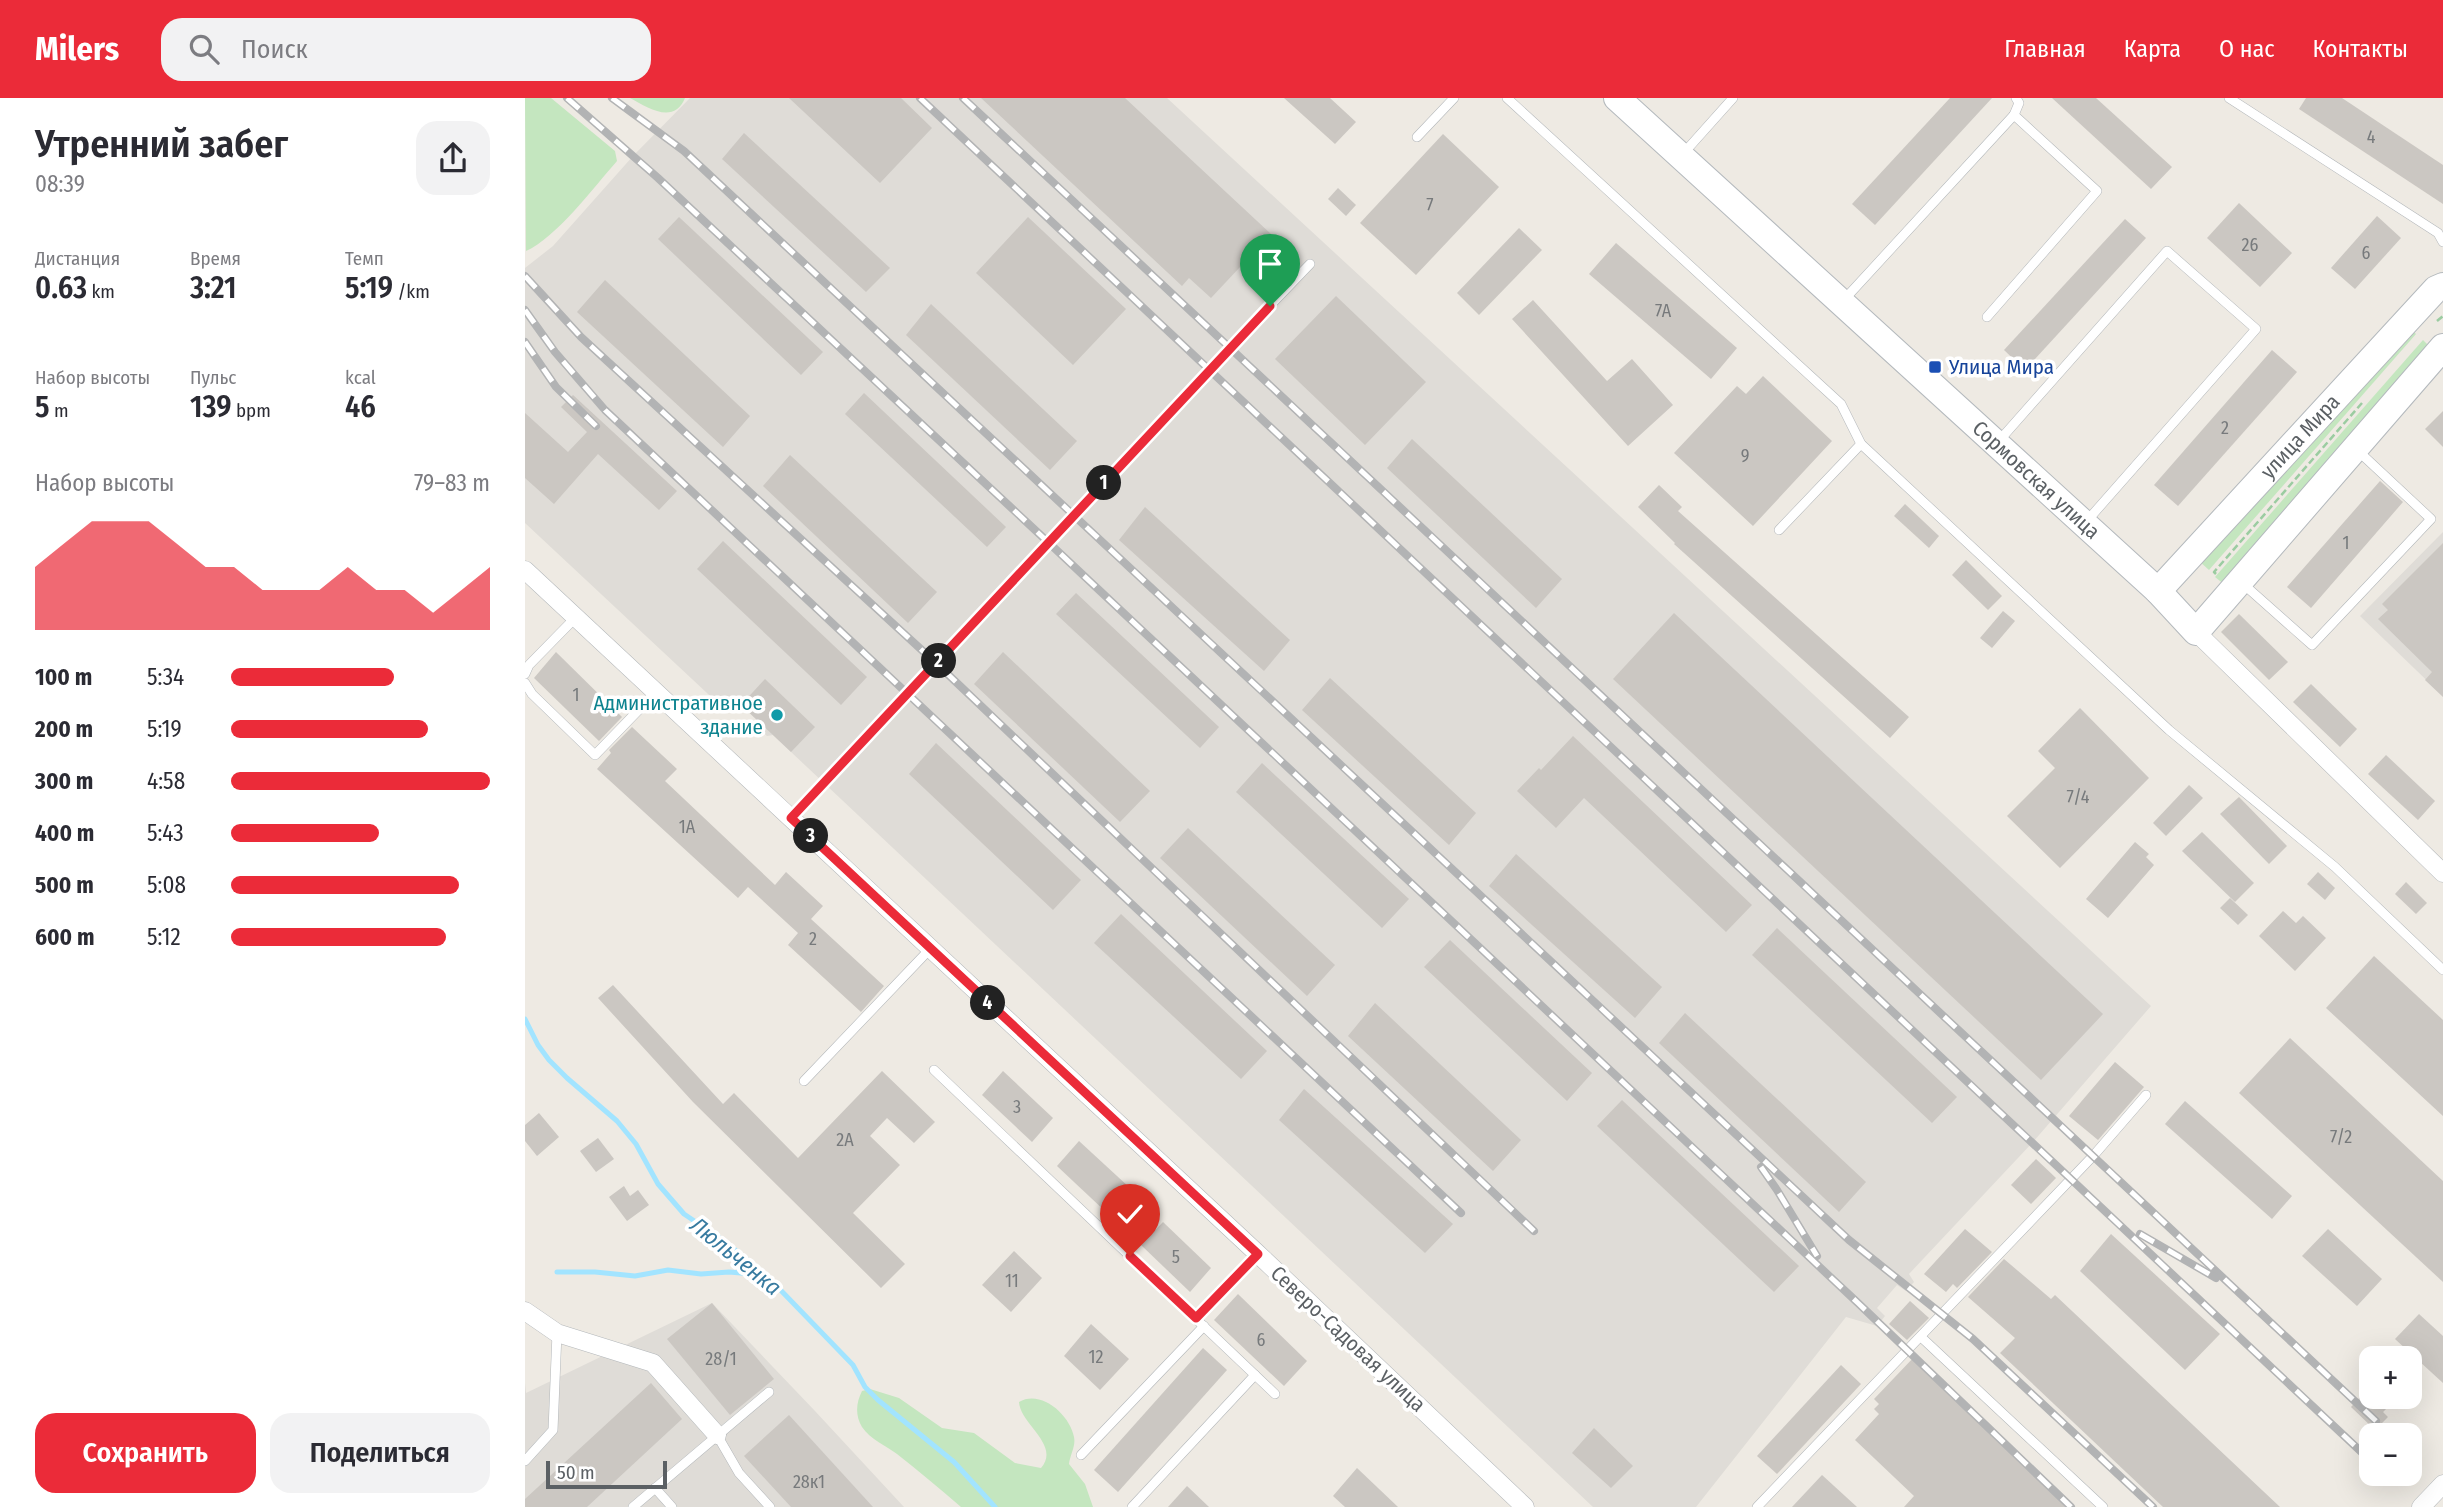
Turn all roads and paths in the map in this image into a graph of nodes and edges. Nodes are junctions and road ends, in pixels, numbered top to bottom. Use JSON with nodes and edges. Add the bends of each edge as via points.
{"nodes":[{"id":1,"x":1454,"y":98,"type":"edge"},
{"id":2,"x":1507,"y":98,"type":"edge"},
{"id":3,"x":1617,"y":98,"type":"edge"},
{"id":4,"x":1733,"y":98,"type":"edge"},
{"id":5,"x":2016,"y":98,"type":"edge"},
{"id":6,"x":2228,"y":98,"type":"edge"},
{"id":7,"x":2014,"y":115,"type":"junction"},
{"id":8,"x":1417,"y":137,"type":"dead end"},
{"id":9,"x":1681,"y":156,"type":"junction"},
{"id":10,"x":2443,"y":242,"type":"edge"},
{"id":11,"x":1310,"y":264,"type":"dead end"},
{"id":12,"x":2443,"y":286,"type":"edge"},
{"id":13,"x":1842,"y":302,"type":"junction"},
{"id":14,"x":2443,"y":316,"type":"edge"},
{"id":15,"x":1987,"y":317,"type":"dead end"},
{"id":16,"x":2439,"y":335,"type":"edge"},
{"id":17,"x":2365,"y":399,"type":"dead end"},
{"id":18,"x":1997,"y":443,"type":"junction"},
{"id":19,"x":1861,"y":444,"type":"junction"},
{"id":20,"x":2355,"y":448,"type":"junction"},
{"id":21,"x":2084,"y":523,"type":"junction"},
{"id":22,"x":1779,"y":530,"type":"dead end"},
{"id":23,"x":525,"y":570,"type":"edge"},
{"id":24,"x":2230,"y":579,"type":"junction"},
{"id":25,"x":2158,"y":591,"type":"junction"},
{"id":26,"x":576,"y":617,"type":"junction"},
{"id":27,"x":2196,"y":632,"type":"junction"},
{"id":28,"x":525,"y":674,"type":"edge"},
{"id":29,"x":525,"y":683,"type":"edge"},
{"id":30,"x":656,"y":692,"type":"junction"},
{"id":31,"x":791,"y":818,"type":"junction"},
{"id":32,"x":2443,"y":873,"type":"edge"},
{"id":33,"x":930,"y":949,"type":"junction"},
{"id":34,"x":2443,"y":970,"type":"edge"},
{"id":35,"x":934,"y":1070,"type":"dead end"},
{"id":36,"x":804,"y":1081,"type":"dead end"},
{"id":37,"x":2147,"y":1095,"type":"dead end"},
{"id":38,"x":1258,"y":1254,"type":"junction"},
{"id":39,"x":525,"y":1311,"type":"edge"},
{"id":40,"x":1196,"y":1318,"type":"junction"},
{"id":41,"x":1204,"y":1326,"type":"junction"},
{"id":42,"x":557,"y":1333,"type":"junction"},
{"id":43,"x":1921,"y":1337,"type":"junction"},
{"id":44,"x":1255,"y":1375,"type":"junction"},
{"id":45,"x":769,"y":1392,"type":"dead end"},
{"id":46,"x":1275,"y":1395,"type":"dead end"},
{"id":47,"x":717,"y":1436,"type":"junction"},
{"id":48,"x":1081,"y":1455,"type":"dead end"},
{"id":49,"x":525,"y":1461,"type":"edge"},
{"id":50,"x":2443,"y":1484,"type":"edge"},
{"id":51,"x":655,"y":1488,"type":"junction"},
{"id":52,"x":1521,"y":1505,"type":"edge"},
{"id":53,"x":633,"y":1507,"type":"edge"},
{"id":54,"x":672,"y":1507,"type":"edge"},
{"id":55,"x":769,"y":1507,"type":"edge"},
{"id":56,"x":1132,"y":1507,"type":"edge"},
{"id":57,"x":1758,"y":1507,"type":"edge"},
{"id":58,"x":2103,"y":1507,"type":"edge"},
{"id":59,"x":2421,"y":1507,"type":"edge"}],
"edges":[{"from":1,"to":8,"type":"lane"},
{"from":2,"to":19,"type":"lane","via":[[1841,404]]},
{"from":3,"to":9,"type":"street","name":"Сормовская улица"},
{"from":4,"to":9,"type":"lane"},
{"from":5,"to":7,"type":"lane","via":[[2019,103]]},
{"from":6,"to":10,"type":"lane","via":[[2438,233]]},
{"from":7,"to":13,"type":"lane"},
{"from":7,"to":15,"type":"lane","via":[[2097,191]]},
{"from":9,"to":13,"type":"street","name":"Сормовская улица"},
{"from":11,"to":31,"type":"lane"},
{"from":12,"to":25,"type":"street","name":"улица Мира"},
{"from":13,"to":18,"type":"street","name":"Сормовская улица"},
{"from":14,"to":16,"type":"path"},
{"from":16,"to":20,"type":"street"},
{"from":17,"to":24,"type":"path","via":[[2214,572]]},
{"from":18,"to":21,"type":"street","name":"Сормовская улица"},
{"from":18,"to":21,"type":"lane","via":[[2167,251],[2256,329]]},
{"from":19,"to":22,"type":"lane"},
{"from":19,"to":34,"type":"lane","via":[[2169,730],[2335,867]]},
{"from":20,"to":24,"type":"street"},
{"from":20,"to":24,"type":"lane","via":[[2431,519],[2312,645]]},
{"from":21,"to":25,"type":"street","name":"Сормовская улица"},
{"from":23,"to":26,"type":"street","name":"Северо-Садовая улица"},
{"from":24,"to":27,"type":"street"},
{"from":25,"to":27,"type":"street","name":"Сормовская улица"},
{"from":26,"to":28,"type":"lane"},
{"from":26,"to":30,"type":"street","name":"Северо-Садовая улица"},
{"from":27,"to":32,"type":"street","name":"Сормовская улица"},
{"from":29,"to":30,"type":"lane","via":[[595,755]]},
{"from":30,"to":31,"type":"street","name":"Северо-Садовая улица"},
{"from":31,"to":33,"type":"street","name":"Северо-Садовая улица"},
{"from":33,"to":36,"type":"lane"},
{"from":33,"to":38,"type":"street","name":"Северо-Садовая улица"},
{"from":35,"to":40,"type":"lane"},
{"from":37,"to":43,"type":"lane"},
{"from":38,"to":40,"type":"lane"},
{"from":38,"to":52,"type":"street","name":"Северо-Садовая улица"},
{"from":39,"to":42,"type":"street"},
{"from":40,"to":41,"type":"lane"},
{"from":41,"to":44,"type":"lane"},
{"from":41,"to":48,"type":"lane"},
{"from":42,"to":47,"type":"street","via":[[653,1363]]},
{"from":42,"to":49,"type":"lane","via":[[554,1430]]},
{"from":43,"to":57,"type":"lane"},
{"from":43,"to":58,"type":"lane"},
{"from":44,"to":46,"type":"lane"},
{"from":44,"to":56,"type":"lane"},
{"from":45,"to":47,"type":"lane"},
{"from":47,"to":51,"type":"lane"},
{"from":47,"to":55,"type":"lane","via":[[739,1473]]},
{"from":50,"to":59,"type":"street"},
{"from":51,"to":53,"type":"lane"},
{"from":51,"to":54,"type":"lane"}]}
